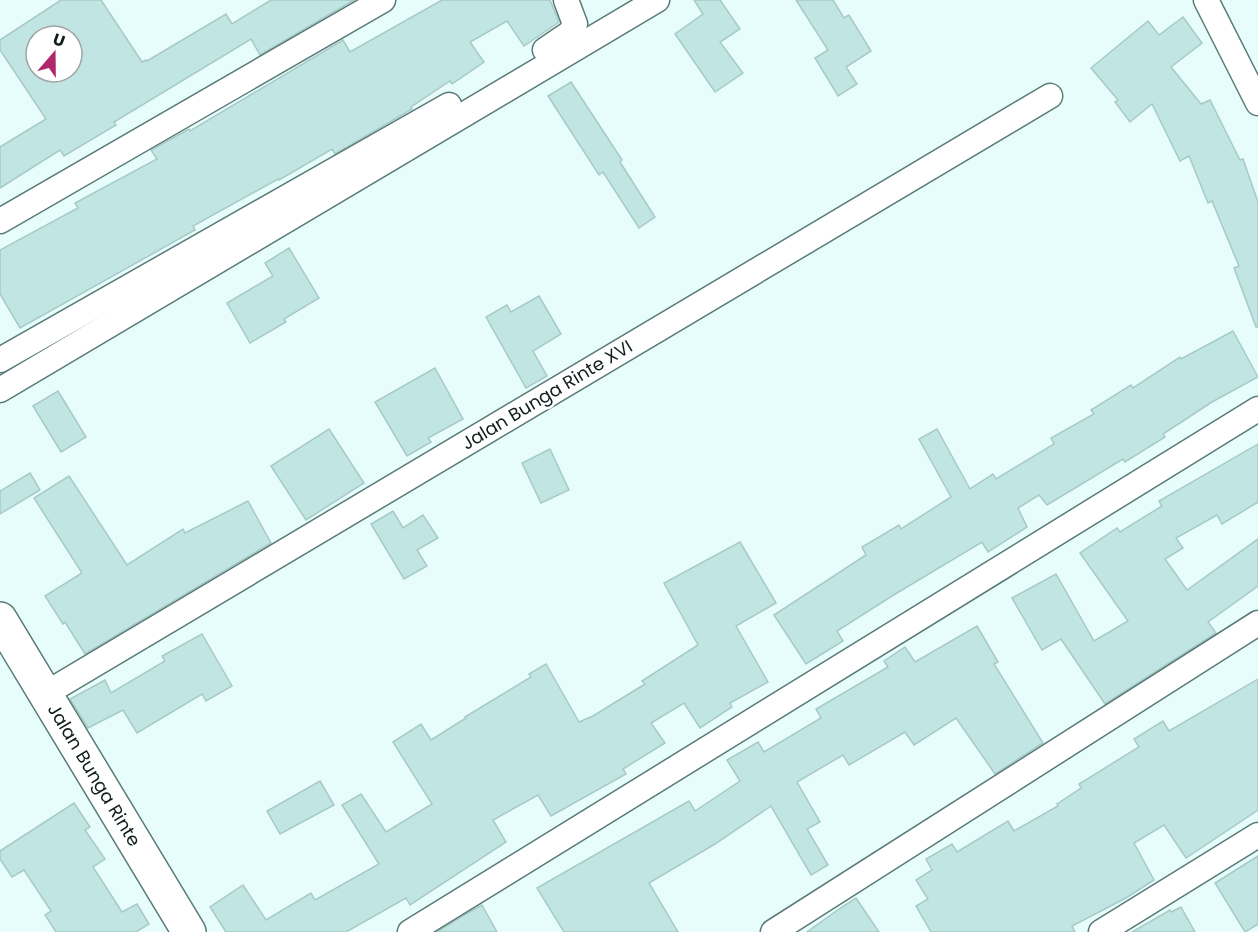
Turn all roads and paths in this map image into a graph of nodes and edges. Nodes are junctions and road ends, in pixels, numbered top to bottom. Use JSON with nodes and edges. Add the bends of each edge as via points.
{"nodes":[{"id":1,"x":383,"y":0,"type":"edge"},
{"id":2,"x":566,"y":0,"type":"edge"},
{"id":3,"x":657,"y":0,"type":"edge"},
{"id":4,"x":1206,"y":0,"type":"edge"},
{"id":5,"x":1050,"y":96,"type":"dead end"},
{"id":6,"x":1258,"y":104,"type":"edge"},
{"id":7,"x":0,"y":221,"type":"edge"},
{"id":8,"x":0,"y":360,"type":"edge"},
{"id":9,"x":0,"y":390,"type":"edge"},
{"id":10,"x":1258,"y":409,"type":"edge"},
{"id":11,"x":0,"y":619,"type":"edge"},
{"id":12,"x":1258,"y":623,"type":"edge"},
{"id":13,"x":45,"y":694,"type":"junction"},
{"id":14,"x":1258,"y":835,"type":"edge"},
{"id":15,"x":189,"y":932,"type":"edge"},
{"id":16,"x":410,"y":932,"type":"edge"},
{"id":17,"x":773,"y":932,"type":"edge"},
{"id":18,"x":1101,"y":932,"type":"edge"}],
"edges":[{"from":1,"to":7,"type":"street"},
{"from":2,"to":8,"type":"street","via":[[575,24],[558,43]]},
{"from":3,"to":9,"type":"street"},
{"from":4,"to":6,"type":"street"},
{"from":5,"to":13,"type":"street","name":"Jalan Bunga Rinte XVI"},
{"from":10,"to":16,"type":"street"},
{"from":11,"to":13,"type":"street","name":"Jalan Bunga Rinte"},
{"from":12,"to":17,"type":"street"},
{"from":13,"to":15,"type":"street","name":"Jalan Bunga Rinte"},
{"from":14,"to":18,"type":"street"}]}
